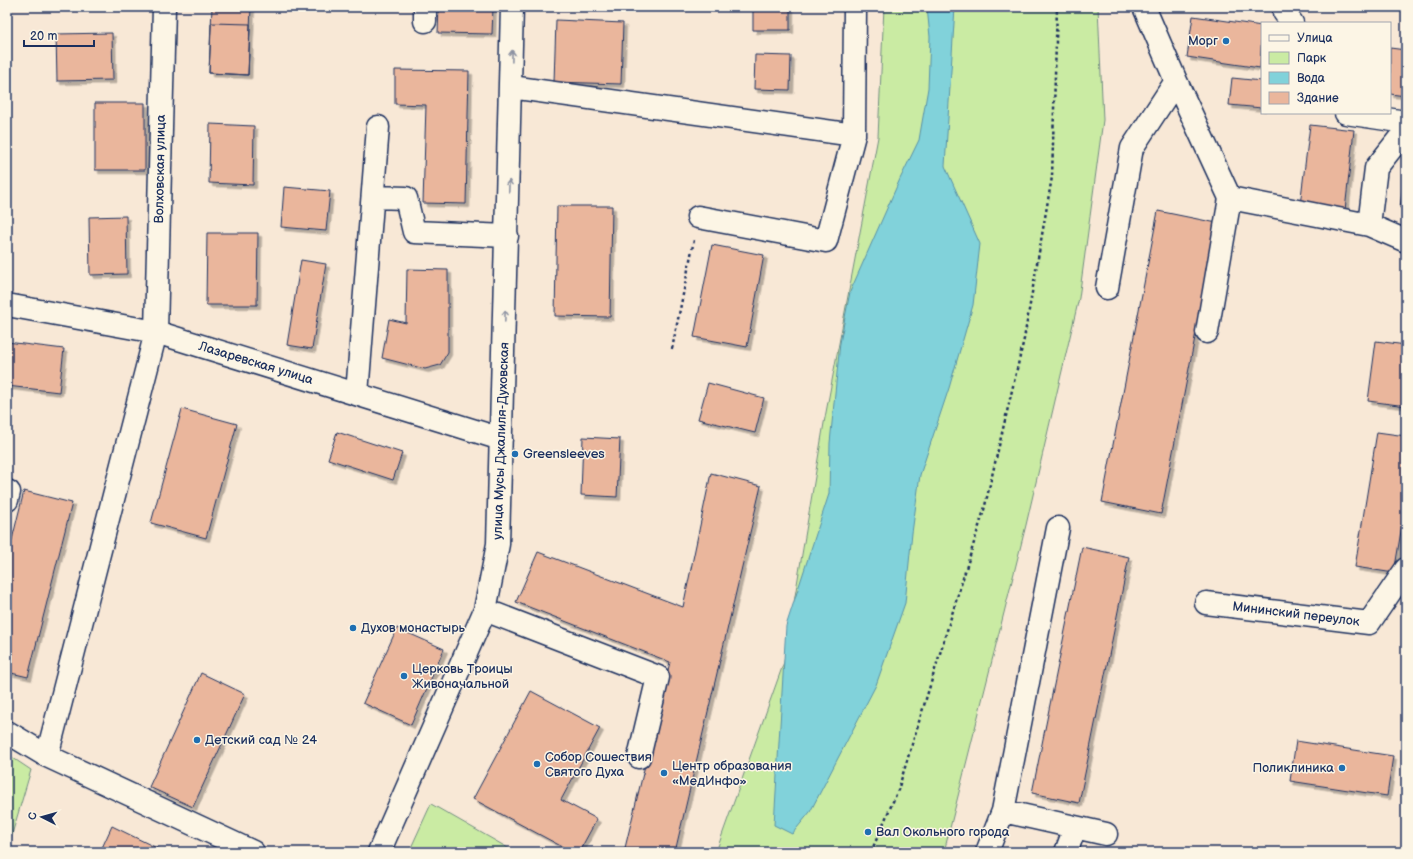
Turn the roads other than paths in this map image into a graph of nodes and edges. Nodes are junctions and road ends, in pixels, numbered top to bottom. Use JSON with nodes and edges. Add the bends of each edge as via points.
{"nodes":[{"id":1,"x":164,"y":7,"type":"edge"},
{"id":2,"x":512,"y":7,"type":"edge"},
{"id":3,"x":855,"y":7,"type":"edge"},
{"id":4,"x":1144,"y":7,"type":"edge"},
{"id":5,"x":1176,"y":81,"type":"junction"},
{"id":6,"x":511,"y":87,"type":"junction"},
{"id":7,"x":1353,"y":114,"type":"edge"},
{"id":8,"x":1406,"y":122,"type":"edge"},
{"id":9,"x":378,"y":127,"type":"dead end"},
{"id":10,"x":1406,"y":130,"type":"edge"},
{"id":11,"x":854,"y":135,"type":"junction"},
{"id":12,"x":373,"y":197,"type":"junction"},
{"id":13,"x":1230,"y":198,"type":"junction"},
{"id":14,"x":698,"y":217,"type":"road end"},
{"id":15,"x":1369,"y":225,"type":"junction"},
{"id":16,"x":507,"y":236,"type":"junction"},
{"id":17,"x":1406,"y":241,"type":"edge"},
{"id":18,"x":1107,"y":288,"type":"dead end"},
{"id":19,"x":7,"y":305,"type":"edge"},
{"id":20,"x":156,"y":332,"type":"junction"},
{"id":21,"x":1207,"y":332,"type":"dead end"},
{"id":22,"x":357,"y":394,"type":"junction"},
{"id":23,"x":501,"y":439,"type":"junction"},
{"id":24,"x":7,"y":491,"type":"edge"},
{"id":25,"x":7,"y":500,"type":"edge"},
{"id":26,"x":1058,"y":528,"type":"dead end"},
{"id":27,"x":1406,"y":569,"type":"edge"},
{"id":28,"x":1206,"y":603,"type":"dead end"},
{"id":29,"x":486,"y":610,"type":"junction"},
{"id":30,"x":7,"y":732,"type":"edge"},
{"id":31,"x":47,"y":756,"type":"junction"},
{"id":32,"x":639,"y":757,"type":"dead end"},
{"id":33,"x":1003,"y":811,"type":"junction"},
{"id":34,"x":1075,"y":828,"type":"junction"},
{"id":35,"x":1106,"y":834,"type":"dead end"},
{"id":36,"x":253,"y":852,"type":"edge"},
{"id":37,"x":379,"y":852,"type":"edge"},
{"id":38,"x":987,"y":852,"type":"edge"},
{"id":39,"x":1066,"y":852,"type":"edge"}],
"edges":[{"from":1,"to":20,"type":"street","name":"Волховская улица"},
{"from":6,"to":2,"type":"street","name":"улица Мусы Джалиля-Духовская","one_way":true},
{"from":3,"to":11,"type":"street"},
{"from":4,"to":5,"type":"street"},
{"from":5,"to":13,"type":"street"},
{"from":5,"to":18,"type":"street","via":[[1132,148]]},
{"from":6,"to":11,"type":"street"},
{"from":16,"to":6,"type":"street","name":"улица Мусы Джалиля-Духовская","one_way":true},
{"from":7,"to":8,"type":"street"},
{"from":9,"to":12,"type":"street"},
{"from":10,"to":15,"type":"street","via":[[1376,168]]},
{"from":11,"to":14,"type":"street","via":[[826,241]]},
{"from":12,"to":16,"type":"street","via":[[406,198],[414,232]]},
{"from":12,"to":22,"type":"street"},
{"from":13,"to":15,"type":"street"},
{"from":13,"to":21,"type":"street"},
{"from":15,"to":17,"type":"street"},
{"from":23,"to":16,"type":"street","name":"улица Мусы Джалиля-Духовская","one_way":true},
{"from":19,"to":20,"type":"street","name":"Лазаревская улица"},
{"from":20,"to":22,"type":"street","name":"Лазаревская улица"},
{"from":20,"to":31,"type":"street","name":"Волховская улица"},
{"from":22,"to":23,"type":"street","name":"Лазаревская улица"},
{"from":23,"to":29,"type":"street","name":"улица Мусы Джалиля-Духовская","via":[[498,544]]},
{"from":24,"to":25,"type":"street"},
{"from":26,"to":33,"type":"street"},
{"from":27,"to":28,"type":"street","name":"Мининский переулок","via":[[1368,623]]},
{"from":29,"to":32,"type":"street","via":[[658,677]]},
{"from":29,"to":37,"type":"street","name":"улица Мусы Джалиля-Духовская"},
{"from":30,"to":31,"type":"street"},
{"from":31,"to":36,"type":"street"},
{"from":33,"to":34,"type":"street"},
{"from":33,"to":38,"type":"street"},
{"from":34,"to":35,"type":"street"},
{"from":34,"to":39,"type":"street"}]}
